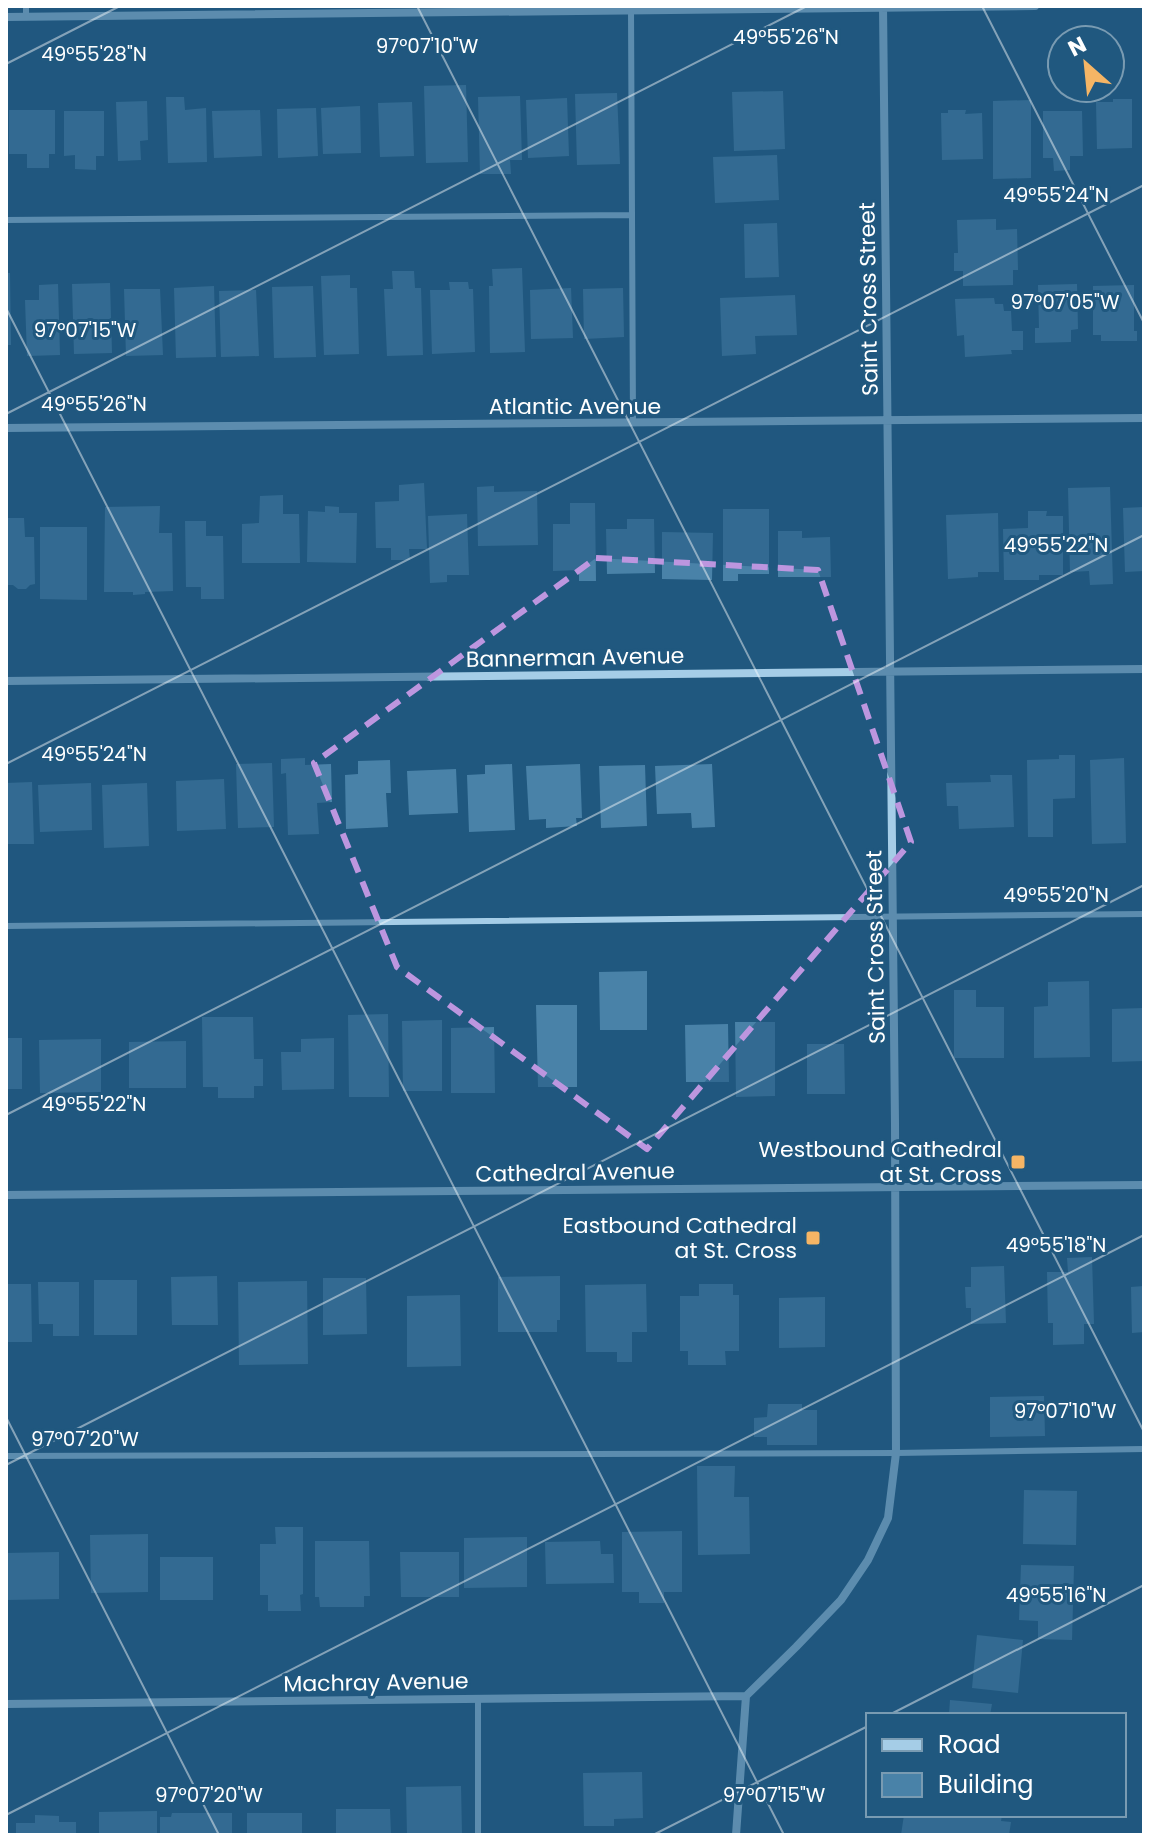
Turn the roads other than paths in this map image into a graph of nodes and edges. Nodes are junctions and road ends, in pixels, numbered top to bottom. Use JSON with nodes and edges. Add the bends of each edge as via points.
{"nodes":[{"id":1,"x":26,"y":6,"type":"edge"},
{"id":2,"x":1035,"y":6,"type":"edge"},
{"id":3,"x":883,"y":7,"type":"edge"},
{"id":4,"x":631,"y":10,"type":"junction"},
{"id":5,"x":26,"y":16,"type":"junction"},
{"id":6,"x":6,"y":17,"type":"edge"},
{"id":7,"x":632,"y":215,"type":"junction"},
{"id":8,"x":6,"y":220,"type":"edge"},
{"id":9,"x":1144,"y":418,"type":"edge"},
{"id":10,"x":887,"y":421,"type":"junction"},
{"id":11,"x":633,"y":423,"type":"junction"},
{"id":12,"x":6,"y":428,"type":"edge"},
{"id":13,"x":1144,"y":669,"type":"edge"},
{"id":14,"x":890,"y":672,"type":"junction"},
{"id":15,"x":6,"y":681,"type":"edge"},
{"id":16,"x":1144,"y":914,"type":"edge"},
{"id":17,"x":892,"y":917,"type":"junction"},
{"id":18,"x":6,"y":926,"type":"edge"},
{"id":19,"x":1144,"y":1185,"type":"edge"},
{"id":20,"x":895,"y":1187,"type":"junction"},
{"id":21,"x":6,"y":1195,"type":"edge"},
{"id":22,"x":1144,"y":1449,"type":"edge"},
{"id":23,"x":896,"y":1453,"type":"junction"},
{"id":24,"x":6,"y":1456,"type":"edge"},
{"id":25,"x":746,"y":1696,"type":"junction"},
{"id":26,"x":478,"y":1699,"type":"junction"},
{"id":27,"x":6,"y":1704,"type":"edge"},
{"id":28,"x":478,"y":1835,"type":"edge"},
{"id":29,"x":736,"y":1835,"type":"edge"}],
"edges":[{"from":1,"to":5,"type":"lane"},
{"from":2,"to":3,"type":"street"},
{"from":3,"to":4,"type":"street"},
{"from":3,"to":10,"type":"street","name":"Saint Cross Street"},
{"from":4,"to":5,"type":"street"},
{"from":4,"to":7,"type":"lane"},
{"from":5,"to":6,"type":"street"},
{"from":7,"to":8,"type":"lane"},
{"from":7,"to":11,"type":"lane"},
{"from":9,"to":10,"type":"street","name":"Atlantic Avenue"},
{"from":10,"to":11,"type":"street","name":"Atlantic Avenue"},
{"from":10,"to":14,"type":"street","name":"Saint Cross Street"},
{"from":11,"to":12,"type":"street","name":"Atlantic Avenue"},
{"from":13,"to":14,"type":"street","name":"Bannerman Avenue"},
{"from":14,"to":15,"type":"street","name":"Bannerman Avenue"},
{"from":14,"to":17,"type":"street","name":"Saint Cross Street"},
{"from":16,"to":17,"type":"lane"},
{"from":17,"to":18,"type":"lane"},
{"from":17,"to":20,"type":"street","name":"Saint Cross Street"},
{"from":19,"to":20,"type":"street","name":"Cathedral Avenue"},
{"from":20,"to":21,"type":"street","name":"Cathedral Avenue"},
{"from":20,"to":23,"type":"street","name":"Saint Cross Street"},
{"from":22,"to":23,"type":"lane"},
{"from":23,"to":24,"type":"lane"},
{"from":23,"to":25,"type":"street","name":"Saint Cross Street","via":[[888,1518],[868,1560],[841,1600]]},
{"from":25,"to":26,"type":"street","name":"Machray Avenue"},
{"from":25,"to":29,"type":"street"},
{"from":26,"to":27,"type":"street","name":"Machray Avenue"},
{"from":26,"to":28,"type":"lane"}]}
